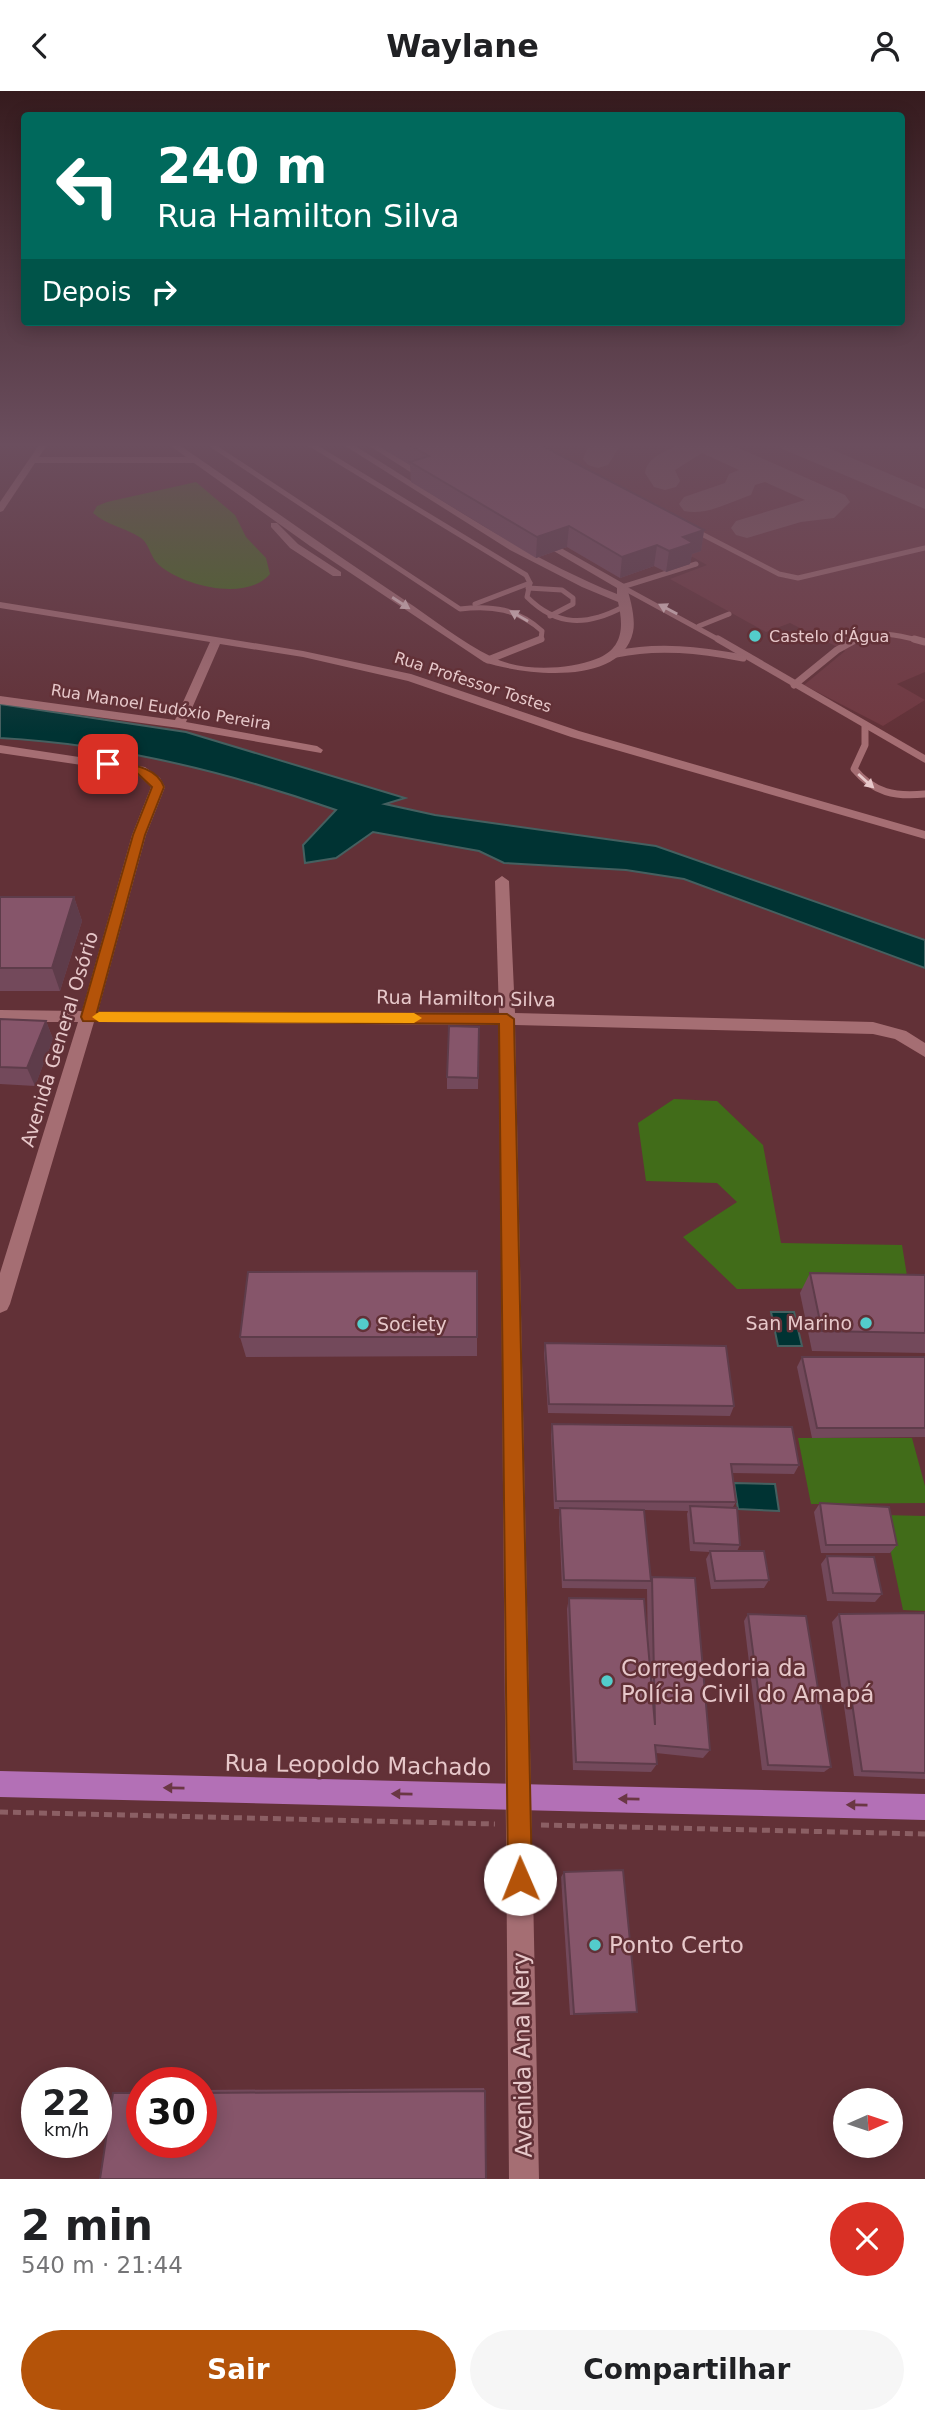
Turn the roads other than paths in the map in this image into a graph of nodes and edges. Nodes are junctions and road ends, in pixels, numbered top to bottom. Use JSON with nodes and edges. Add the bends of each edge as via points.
{"nodes":[{"id":1,"x":308,"y":539,"type":"edge"},
{"id":2,"x":355,"y":539,"type":"edge"},
{"id":3,"x":467,"y":539,"type":"edge"},
{"id":4,"x":502,"y":539,"type":"edge"},
{"id":5,"x":712,"y":539,"type":"edge"},
{"id":6,"x":925,"y":548,"type":"edge"},
{"id":7,"x":557,"y":550,"type":"edge"},
{"id":8,"x":696,"y":564,"type":"edge"},
{"id":9,"x":529,"y":585,"type":"junction"},
{"id":10,"x":622,"y":587,"type":"junction"},
{"id":11,"x":622,"y":604,"type":"junction"},
{"id":12,"x":0,"y":605,"type":"edge"},
{"id":13,"x":460,"y":609,"type":"junction"},
{"id":14,"x":729,"y":614,"type":"dead end"},
{"id":15,"x":550,"y":616,"type":"junction"},
{"id":16,"x":699,"y":626,"type":"junction"},
{"id":17,"x":217,"y":639,"type":"junction"},
{"id":18,"x":925,"y":642,"type":"edge"},
{"id":19,"x":615,"y":654,"type":"junction"},
{"id":20,"x":747,"y":658,"type":"junction"},
{"id":21,"x":488,"y":660,"type":"junction"},
{"id":22,"x":794,"y":685,"type":"junction"},
{"id":23,"x":0,"y":700,"type":"edge"},
{"id":24,"x":178,"y":724,"type":"junction"},
{"id":25,"x":865,"y":725,"type":"junction"},
{"id":26,"x":0,"y":749,"type":"edge"},
{"id":27,"x":317,"y":750,"type":"dead end"},
{"id":28,"x":925,"y":759,"type":"edge"},
{"id":29,"x":925,"y":794,"type":"edge"},
{"id":30,"x":925,"y":835,"type":"edge"},
{"id":31,"x":502,"y":881,"type":"dead end"},
{"id":32,"x":0,"y":1016,"type":"edge"},
{"id":33,"x":88,"y":1017,"type":"junction"},
{"id":34,"x":507,"y":1019,"type":"junction"},
{"id":35,"x":925,"y":1051,"type":"edge"},
{"id":36,"x":0,"y":1304,"type":"edge"},
{"id":37,"x":0,"y":1784,"type":"edge"},
{"id":38,"x":925,"y":1807,"type":"edge"},
{"id":39,"x":518,"y":1811,"type":"junction"},
{"id":40,"x":524,"y":2179,"type":"edge"}],
"edges":[{"from":1,"to":21,"type":"street","one_way":true},
{"from":2,"to":13,"type":"lane"},
{"from":3,"to":9,"type":"lane","via":[[526,575]]},
{"from":4,"to":11,"type":"street"},
{"from":5,"to":6,"type":"lane","via":[[779,574],[798,578]]},
{"from":7,"to":10,"type":"street"},
{"from":8,"to":10,"type":"lane"},
{"from":9,"to":13,"type":"lane"},
{"from":9,"to":15,"type":"lane","via":[[527,597]]},
{"from":9,"to":15,"type":"lane","via":[[562,590],[573,598],[573,604]]},
{"from":10,"to":11,"type":"street"},
{"from":16,"to":10,"type":"lane","one_way":true},
{"from":11,"to":15,"type":"lane","via":[[582,624],[563,623]]},
{"from":11,"to":19,"type":"street","via":[[629,628]]},
{"from":12,"to":17,"type":"street","name":"Rua Professor Tostes"},
{"from":21,"to":13,"type":"lane","one_way":true,"via":[[541,639],[542,631],[500,607]]},
{"from":14,"to":16,"type":"lane"},
{"from":16,"to":20,"type":"lane"},
{"from":17,"to":24,"type":"street"},
{"from":17,"to":30,"type":"street","name":"Rua Professor Tostes","via":[[411,678],[576,734]]},
{"from":18,"to":22,"type":"lane","via":[[887,632],[873,634],[839,648]]},
{"from":19,"to":20,"type":"lane","via":[[678,647]]},
{"from":19,"to":21,"type":"street","via":[[588,665],[554,670],[518,670]]},
{"from":20,"to":22,"type":"lane"},
{"from":22,"to":25,"type":"lane"},
{"from":23,"to":24,"type":"street","name":"Rua Manoel Eudóxio Pereira"},
{"from":24,"to":27,"type":"street","name":"Rua Manoel Eudóxio Pereira"},
{"from":25,"to":28,"type":"lane"},
{"from":25,"to":29,"type":"lane","one_way":true,"via":[[865,745],[854,769],[863,781],[883,795]]},
{"from":26,"to":33,"type":"street","name":"Avenida General Osório","via":[[140,770],[158,787],[139,835]]},
{"from":31,"to":34,"type":"street","name":"Avenida Ana Nery"},
{"from":32,"to":33,"type":"street","name":"Rua Hamilton Silva"},
{"from":33,"to":34,"type":"street","name":"Rua Hamilton Silva"},
{"from":33,"to":36,"type":"street","name":"Avenida General Osório"},
{"from":34,"to":35,"type":"street","name":"Rua Hamilton Silva","via":[[873,1028],[901,1035]]},
{"from":34,"to":39,"type":"street","name":"Avenida Ana Nery"},
{"from":39,"to":37,"type":"main road","name":"Rua Leopoldo Machado","one_way":true},
{"from":38,"to":39,"type":"main road","name":"Rua Leopoldo Machado","one_way":true},
{"from":39,"to":40,"type":"street","name":"Avenida Ana Nery"}]}
